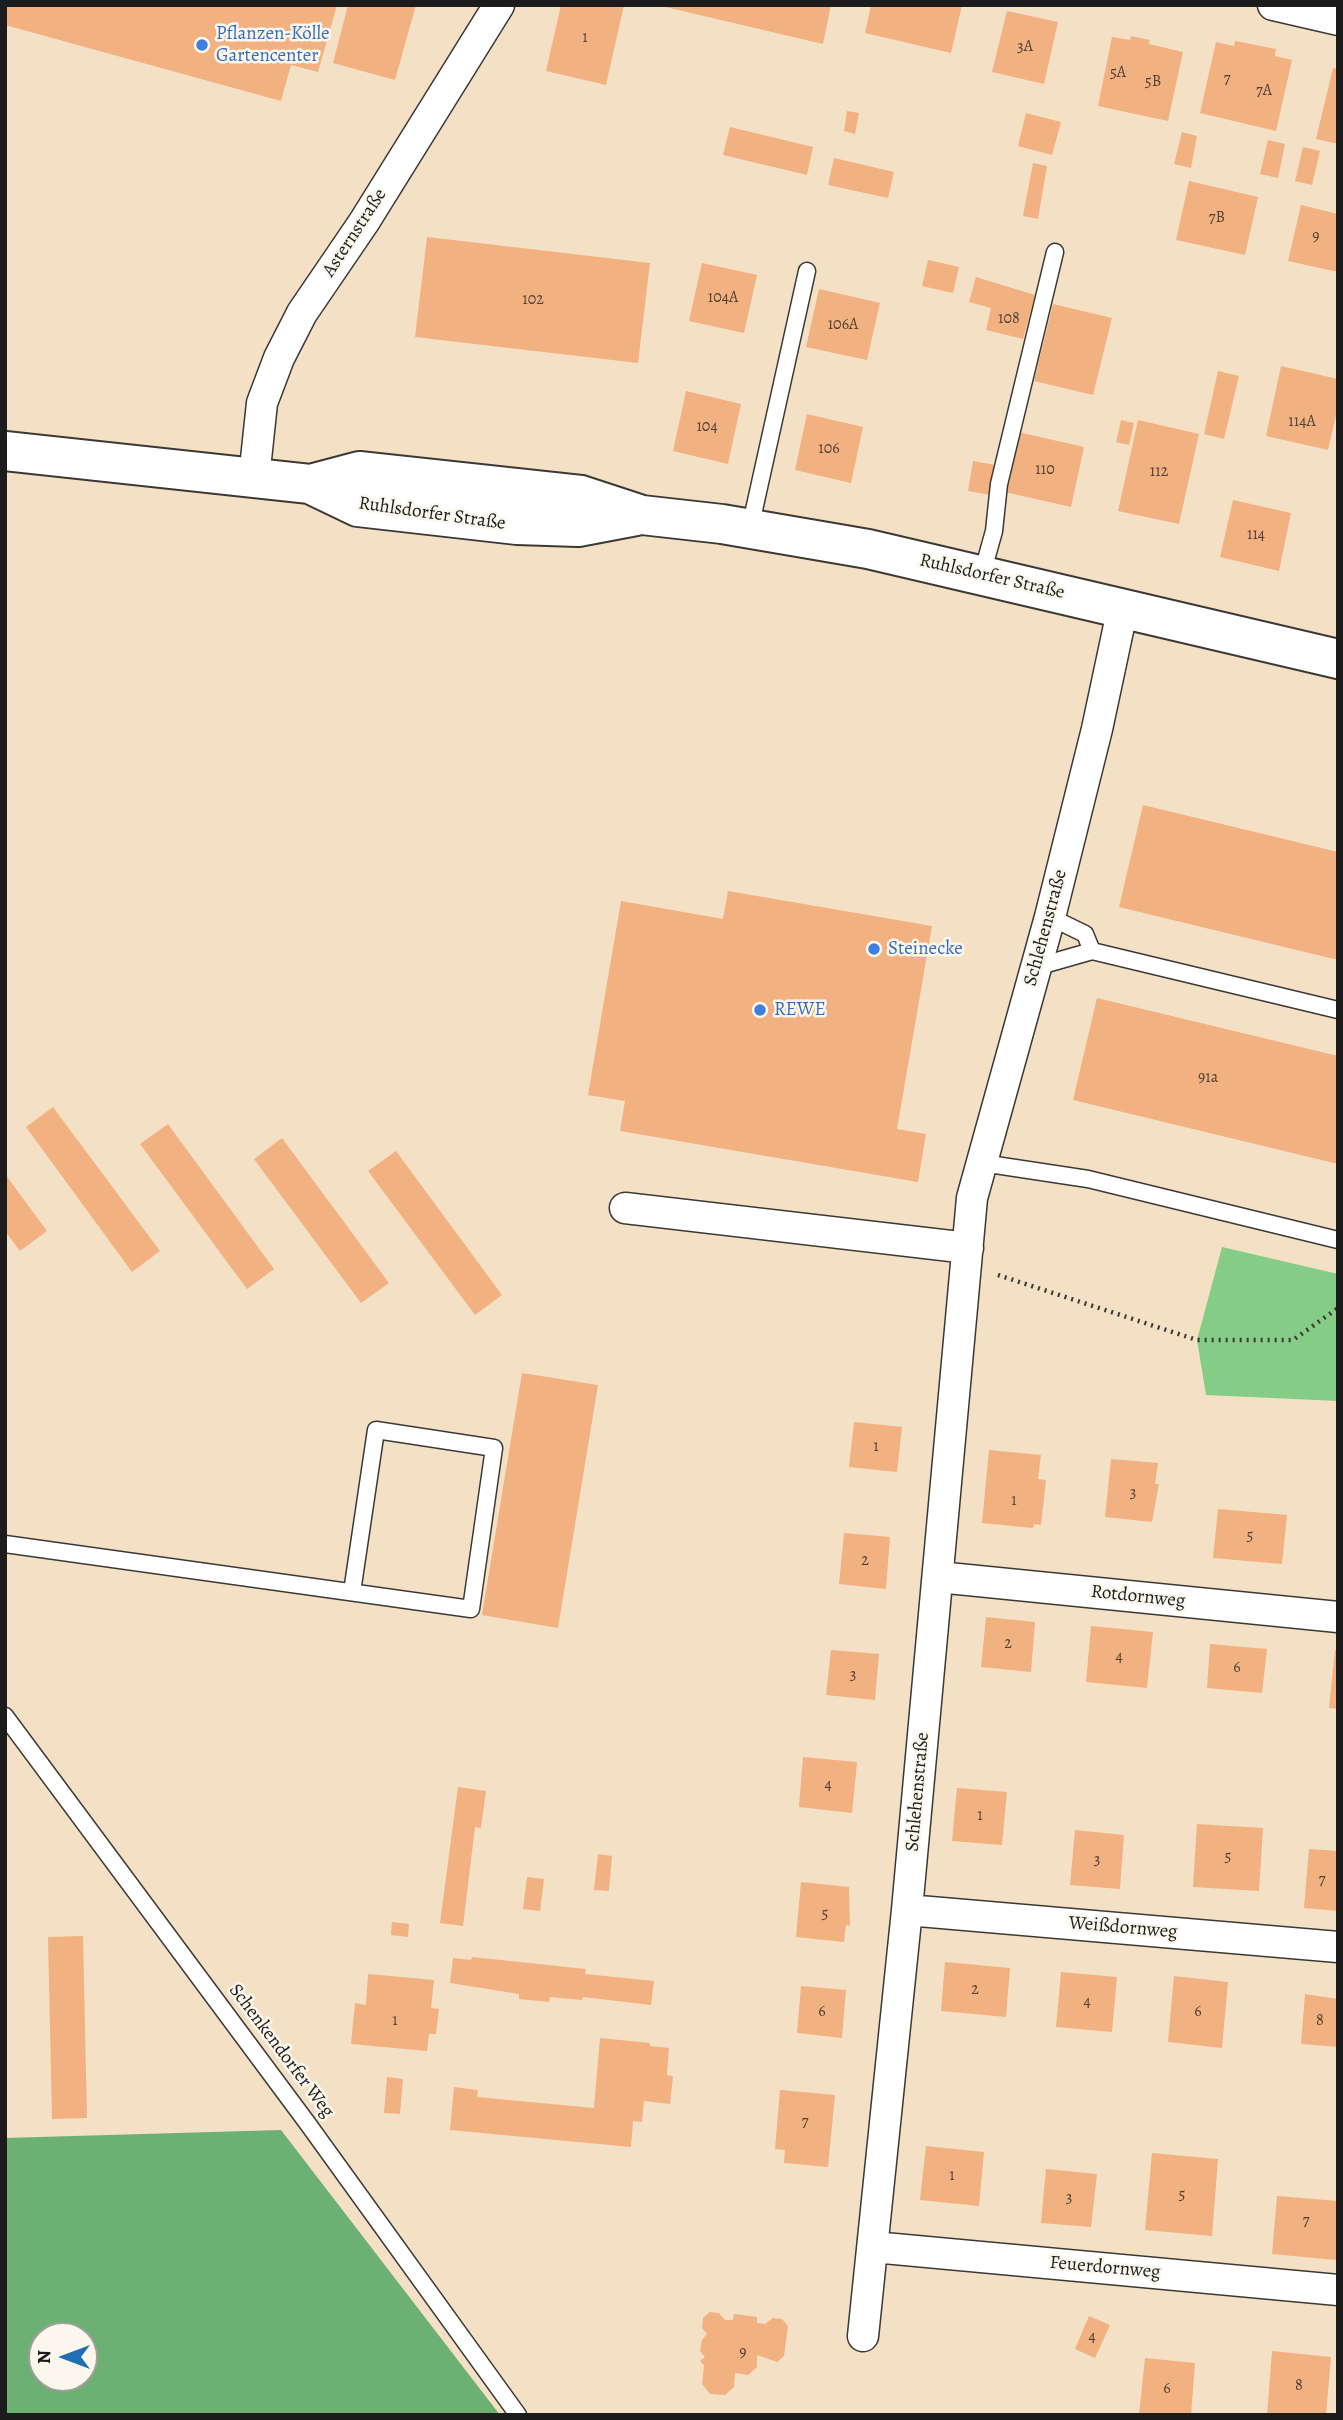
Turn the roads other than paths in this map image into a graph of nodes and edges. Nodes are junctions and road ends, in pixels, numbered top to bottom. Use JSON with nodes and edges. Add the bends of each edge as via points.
{"nodes":[{"id":1,"x":499,"y":5,"type":"edge"},
{"id":2,"x":1273,"y":5,"type":"edge"},
{"id":3,"x":1338,"y":20,"type":"edge"},
{"id":4,"x":1055,"y":253,"type":"dead end"},
{"id":5,"x":807,"y":271,"type":"dead end"},
{"id":6,"x":5,"y":451,"type":"edge"},
{"id":7,"x":254,"y":478,"type":"junction"},
{"id":8,"x":750,"y":528,"type":"junction"},
{"id":9,"x":982,"y":574,"type":"junction"},
{"id":10,"x":1123,"y":607,"type":"junction"},
{"id":11,"x":1338,"y":659,"type":"edge"},
{"id":12,"x":1050,"y":918,"type":"junction"},
{"id":13,"x":1092,"y":951,"type":"junction"},
{"id":14,"x":1036,"y":967,"type":"junction"},
{"id":15,"x":1338,"y":1010,"type":"edge"},
{"id":16,"x":982,"y":1163,"type":"junction"},
{"id":17,"x":625,"y":1208,"type":"dead end"},
{"id":18,"x":1338,"y":1240,"type":"edge"},
{"id":19,"x":967,"y":1256,"type":"junction"},
{"id":20,"x":5,"y":1544,"type":"edge"},
{"id":21,"x":938,"y":1577,"type":"junction"},
{"id":22,"x":352,"y":1592,"type":"junction"},
{"id":23,"x":1338,"y":1617,"type":"edge"},
{"id":24,"x":5,"y":1716,"type":"edge"},
{"id":25,"x":907,"y":1910,"type":"junction"},
{"id":26,"x":1338,"y":1947,"type":"edge"},
{"id":27,"x":873,"y":2247,"type":"junction"},
{"id":28,"x":1338,"y":2290,"type":"edge"},
{"id":29,"x":863,"y":2336,"type":"dead end"},
{"id":30,"x":518,"y":2415,"type":"edge"}],
"edges":[{"from":1,"to":7,"type":"street","name":"Asternstraße","via":[[291,335],[262,403]]},
{"from":2,"to":3,"type":"street"},
{"from":4,"to":9,"type":"lane"},
{"from":5,"to":8,"type":"lane"},
{"from":6,"to":7,"type":"main road","name":"Ruhlsdorfer Straße"},
{"from":7,"to":8,"type":"main road","name":"Ruhlsdorfer Straße","via":[[310,484],[358,507],[517,525],[578,527],[642,515]]},
{"from":8,"to":9,"type":"main road","name":"Ruhlsdorfer Straße"},
{"from":9,"to":10,"type":"main road","name":"Ruhlsdorfer Straße"},
{"from":10,"to":11,"type":"main road","name":"Ruhlsdorfer Straße"},
{"from":10,"to":12,"type":"street","name":"Schlehenstraße"},
{"from":12,"to":13,"type":"lane","via":[[1085,934]]},
{"from":12,"to":14,"type":"street","name":"Schlehenstraße"},
{"from":13,"to":14,"type":"lane"},
{"from":13,"to":15,"type":"lane"},
{"from":14,"to":16,"type":"street","name":"Schlehenstraße"},
{"from":16,"to":18,"type":"lane","via":[[1088,1179]]},
{"from":16,"to":19,"type":"street","name":"Schlehenstraße","via":[[972,1198]]},
{"from":17,"to":19,"type":"street"},
{"from":19,"to":21,"type":"street","name":"Schlehenstraße"},
{"from":20,"to":22,"type":"lane"},
{"from":21,"to":23,"type":"street","name":"Rotdornweg"},
{"from":21,"to":25,"type":"street","name":"Schlehenstraße"},
{"from":22,"to":22,"type":"lane","via":[[376,1430],[494,1448],[471,1609]]},
{"from":24,"to":30,"type":"lane","name":"Schenkendorfer Weg"},
{"from":25,"to":26,"type":"street","name":"Weißdornweg"},
{"from":25,"to":27,"type":"street","name":"Schlehenstraße"},
{"from":27,"to":28,"type":"street","name":"Feuerdornweg"},
{"from":27,"to":29,"type":"street","name":"Schlehenstraße"}]}
